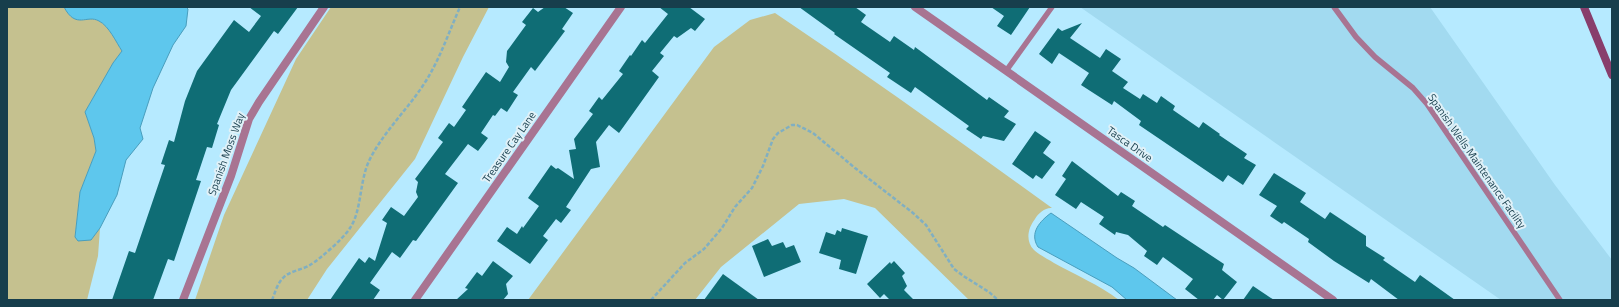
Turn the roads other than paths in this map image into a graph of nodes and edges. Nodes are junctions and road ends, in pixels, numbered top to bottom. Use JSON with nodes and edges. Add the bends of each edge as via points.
{"nodes":[{"id":1,"x":324,"y":7,"type":"edge"},
{"id":2,"x":621,"y":7,"type":"edge"},
{"id":3,"x":914,"y":7,"type":"edge"},
{"id":4,"x":1052,"y":7,"type":"edge"},
{"id":5,"x":1334,"y":7,"type":"edge"},
{"id":6,"x":1584,"y":7,"type":"edge"},
{"id":7,"x":1006,"y":71,"type":"junction"},
{"id":8,"x":1612,"y":75,"type":"edge"},
{"id":9,"x":183,"y":300,"type":"edge"},
{"id":10,"x":415,"y":300,"type":"edge"},
{"id":11,"x":1333,"y":300,"type":"edge"},
{"id":12,"x":1560,"y":300,"type":"edge"}],
"edges":[{"from":1,"to":9,"type":"street","name":"Spanish Moss Way","via":[[250,119]]},
{"from":2,"to":10,"type":"street","name":"Treasure Cay Lane"},
{"from":3,"to":7,"type":"street","name":"Tasca Drive"},
{"from":4,"to":7,"type":"lane"},
{"from":5,"to":12,"type":"lane","name":"Spanish Wells Maintenance Facility","via":[[1356,37],[1413,88],[1427,104]]},
{"from":6,"to":8,"type":"street"},
{"from":7,"to":11,"type":"street","name":"Tasca Drive"}]}
